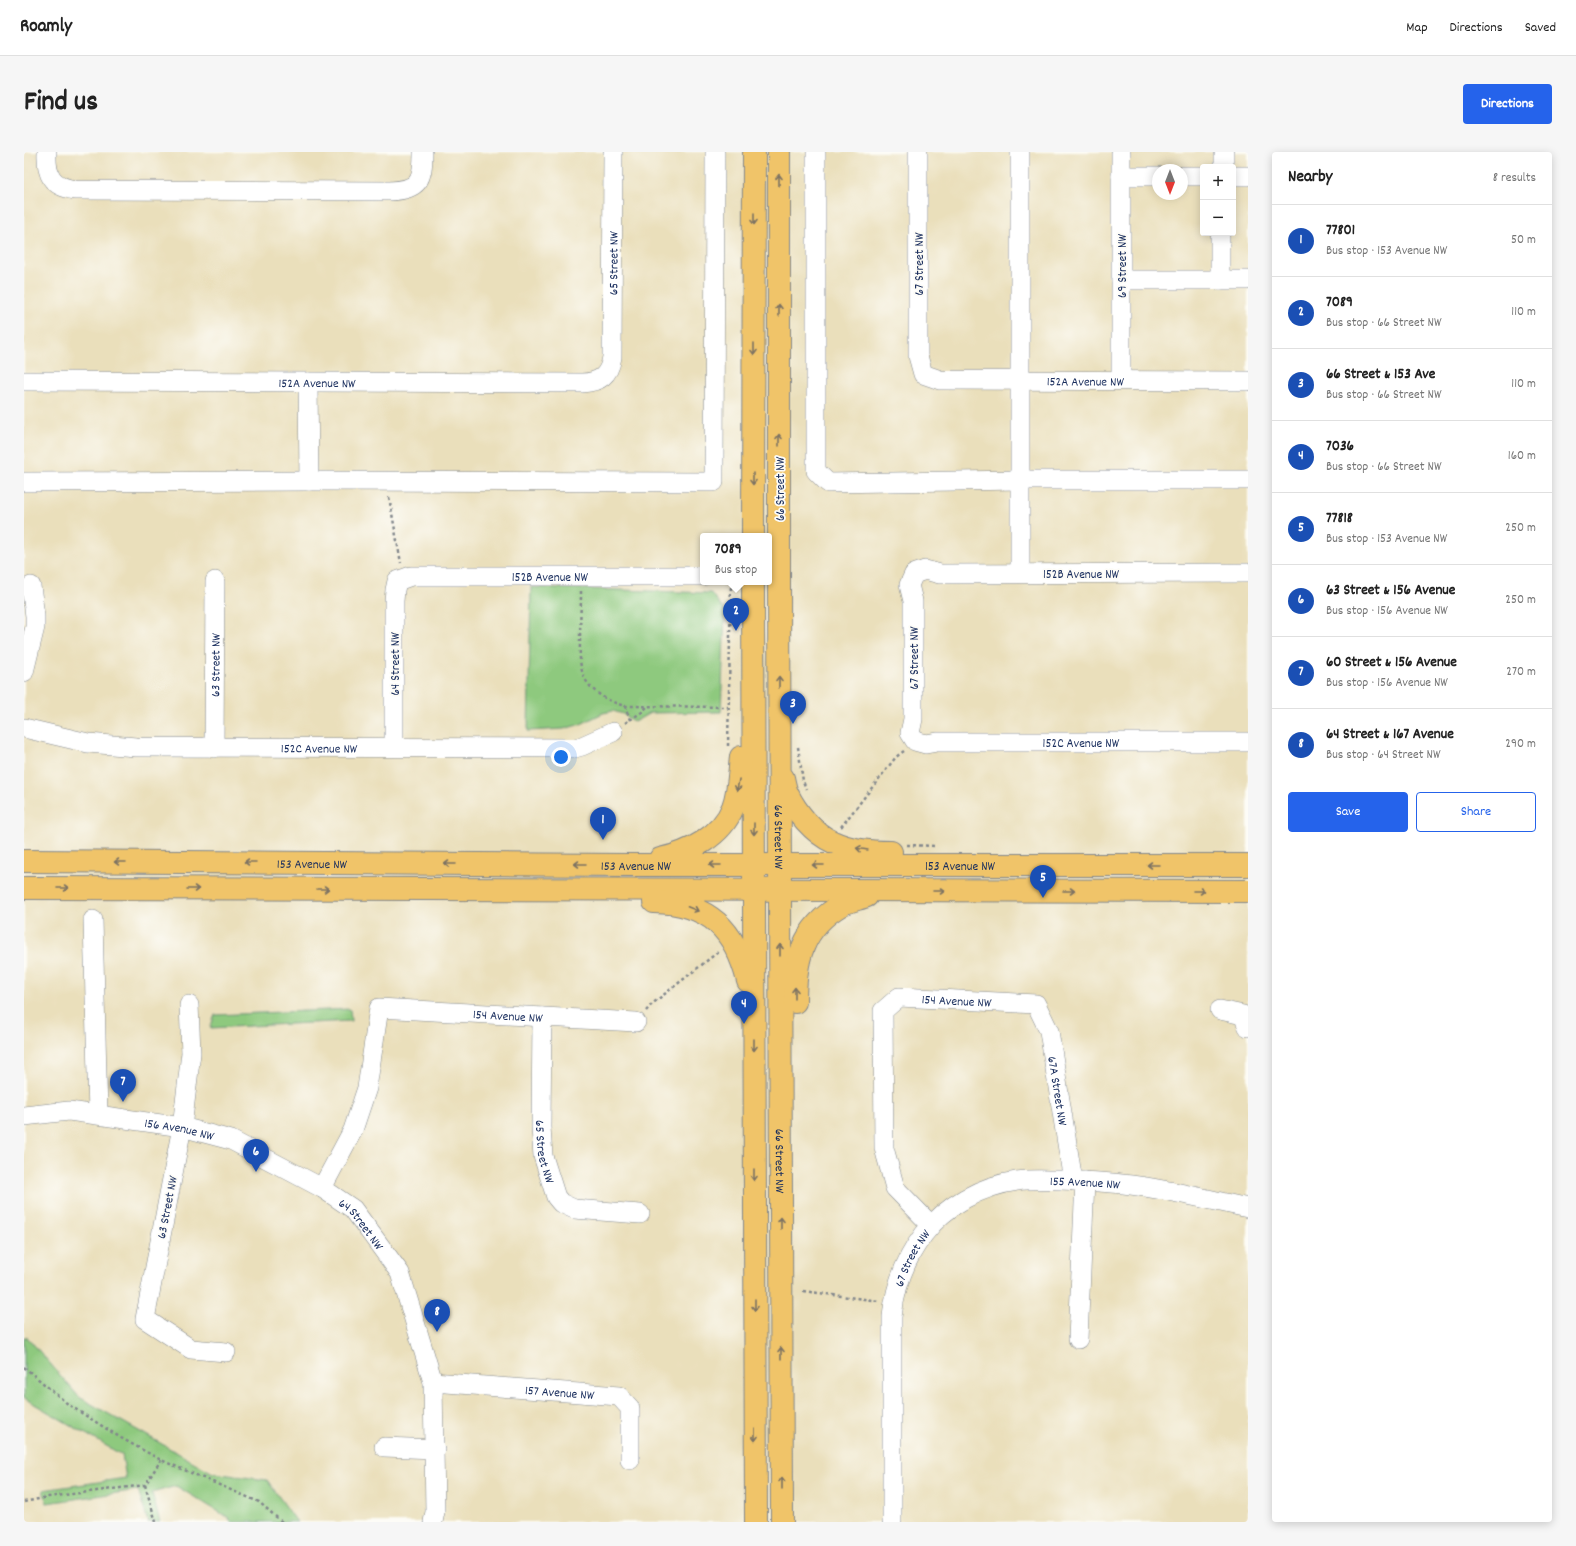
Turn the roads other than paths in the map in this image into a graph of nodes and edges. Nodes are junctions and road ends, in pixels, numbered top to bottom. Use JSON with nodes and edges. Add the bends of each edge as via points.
{"nodes":[{"id":1,"x":47,"y":152,"type":"edge"},
{"id":2,"x":423,"y":152,"type":"edge"},
{"id":3,"x":613,"y":152,"type":"edge"},
{"id":4,"x":715,"y":152,"type":"edge"},
{"id":5,"x":754,"y":152,"type":"edge"},
{"id":6,"x":779,"y":152,"type":"edge"},
{"id":7,"x":816,"y":152,"type":"edge"},
{"id":8,"x":918,"y":152,"type":"edge"},
{"id":9,"x":1020,"y":152,"type":"edge"},
{"id":10,"x":1121,"y":152,"type":"edge"},
{"id":11,"x":1224,"y":152,"type":"edge"},
{"id":12,"x":1224,"y":164,"type":"edge"},
{"id":13,"x":1121,"y":176,"type":"junction"},
{"id":14,"x":1152,"y":176,"type":"edge"},
{"id":15,"x":1188,"y":176,"type":"edge"},
{"id":16,"x":1200,"y":176,"type":"edge"},
{"id":17,"x":1236,"y":176,"type":"edge"},
{"id":18,"x":1248,"y":176,"type":"edge"},
{"id":19,"x":1220,"y":237,"type":"dead end"},
{"id":20,"x":1121,"y":280,"type":"junction"},
{"id":21,"x":1220,"y":280,"type":"junction"},
{"id":22,"x":1248,"y":280,"type":"edge"},
{"id":23,"x":607,"y":373,"type":"joint"},
{"id":24,"x":923,"y":374,"type":"joint"},
{"id":25,"x":1020,"y":380,"type":"junction"},
{"id":26,"x":1121,"y":380,"type":"junction"},
{"id":27,"x":24,"y":381,"type":"edge"},
{"id":28,"x":1248,"y":381,"type":"edge"},
{"id":29,"x":308,"y":382,"type":"junction"},
{"id":30,"x":1020,"y":480,"type":"junction"},
{"id":31,"x":1248,"y":480,"type":"edge"},
{"id":32,"x":309,"y":481,"type":"junction"},
{"id":33,"x":24,"y":482,"type":"edge"},
{"id":34,"x":753,"y":533,"type":"edge"},
{"id":35,"x":1020,"y":573,"type":"junction"},
{"id":36,"x":1248,"y":573,"type":"edge"},
{"id":37,"x":914,"y":574,"type":"joint"},
{"id":38,"x":700,"y":576,"type":"edge"},
{"id":39,"x":774,"y":576,"type":"edge"},
{"id":40,"x":401,"y":580,"type":"joint"},
{"id":41,"x":215,"y":581,"type":"dead end"},
{"id":42,"x":753,"y":585,"type":"edge"},
{"id":43,"x":31,"y":586,"type":"dead end"},
{"id":44,"x":24,"y":672,"type":"edge"},
{"id":45,"x":753,"y":692,"type":"junction"},
{"id":46,"x":24,"y":728,"type":"edge"},
{"id":47,"x":613,"y":732,"type":"road end"},
{"id":48,"x":915,"y":741,"type":"joint"},
{"id":49,"x":1248,"y":742,"type":"edge"},
{"id":50,"x":394,"y":747,"type":"junction"},
{"id":51,"x":214,"y":748,"type":"junction"},
{"id":52,"x":780,"y":762,"type":"junction"},
{"id":53,"x":24,"y":861,"type":"edge"},
{"id":54,"x":633,"y":865,"type":"junction"},
{"id":55,"x":754,"y":865,"type":"junction"},
{"id":56,"x":780,"y":865,"type":"junction"},
{"id":57,"x":1053,"y":865,"type":"junction"},
{"id":58,"x":1248,"y":865,"type":"edge"},
{"id":59,"x":24,"y":888,"type":"edge"},
{"id":60,"x":460,"y":889,"type":"junction"},
{"id":61,"x":754,"y":890,"type":"junction"},
{"id":62,"x":780,"y":890,"type":"junction"},
{"id":63,"x":900,"y":891,"type":"junction"},
{"id":64,"x":1248,"y":891,"type":"edge"},
{"id":65,"x":94,"y":920,"type":"dead end"},
{"id":66,"x":1036,"y":1004,"type":"joint"},
{"id":67,"x":189,"y":1005,"type":"dead end"},
{"id":68,"x":754,"y":1006,"type":"junction"},
{"id":69,"x":1220,"y":1010,"type":"dead end"},
{"id":70,"x":883,"y":1011,"type":"joint"},
{"id":71,"x":542,"y":1017,"type":"junction"},
{"id":72,"x":636,"y":1022,"type":"road end"},
{"id":73,"x":1248,"y":1027,"type":"edge"},
{"id":74,"x":98,"y":1114,"type":"junction"},
{"id":75,"x":24,"y":1116,"type":"edge"},
{"id":76,"x":182,"y":1127,"type":"junction"},
{"id":77,"x":781,"y":1171,"type":"junction"},
{"id":78,"x":1079,"y":1181,"type":"junction"},
{"id":79,"x":322,"y":1188,"type":"junction"},
{"id":80,"x":1248,"y":1208,"type":"edge"},
{"id":81,"x":640,"y":1214,"type":"dead end"},
{"id":82,"x":931,"y":1225,"type":"junction"},
{"id":83,"x":1078,"y":1339,"type":"dead end"},
{"id":84,"x":226,"y":1352,"type":"dead end"},
{"id":85,"x":433,"y":1382,"type":"junction"},
{"id":86,"x":384,"y":1447,"type":"dead end"},
{"id":87,"x":435,"y":1449,"type":"junction"},
{"id":88,"x":630,"y":1460,"type":"dead end"},
{"id":89,"x":433,"y":1522,"type":"edge"},
{"id":90,"x":756,"y":1522,"type":"edge"},
{"id":91,"x":782,"y":1522,"type":"edge"},
{"id":92,"x":892,"y":1522,"type":"edge"}],
"edges":[{"from":1,"to":2,"type":"street","via":[[48,171],[52,180],[64,188],[75,190],[390,191],[408,189],[417,184],[423,171]]},
{"from":3,"to":23,"type":"street","name":"65 Street NW","via":[[612,346]]},
{"from":4,"to":32,"type":"street","via":[[714,482]]},
{"from":5,"to":34,"type":"main road","name":"66 Street NW","one_way":true},
{"from":39,"to":6,"type":"main road","name":"66 Street NW","one_way":true},
{"from":7,"to":30,"type":"street","via":[[816,471],[828,483]]},
{"from":8,"to":24,"type":"street","name":"67 Street NW","via":[[918,356]]},
{"from":9,"to":25,"type":"street"},
{"from":10,"to":13,"type":"street","name":"69 Street NW"},
{"from":11,"to":12,"type":"street"},
{"from":13,"to":14,"type":"street"},
{"from":13,"to":20,"type":"street","name":"69 Street NW"},
{"from":15,"to":16,"type":"street"},
{"from":17,"to":18,"type":"street"},
{"from":19,"to":21,"type":"street"},
{"from":20,"to":21,"type":"street"},
{"from":20,"to":26,"type":"street","name":"69 Street NW"},
{"from":21,"to":22,"type":"street"},
{"from":23,"to":29,"type":"street","name":"152A Avenue NW","via":[[597,380],[582,383]]},
{"from":24,"to":25,"type":"street","name":"152A Avenue NW","via":[[940,380]]},
{"from":25,"to":26,"type":"street","name":"152A Avenue NW"},
{"from":25,"to":30,"type":"street"},
{"from":26,"to":28,"type":"street","name":"152A Avenue NW"},
{"from":27,"to":29,"type":"street","name":"152A Avenue NW"},
{"from":29,"to":32,"type":"street"},
{"from":30,"to":31,"type":"street"},
{"from":30,"to":35,"type":"street"},
{"from":32,"to":33,"type":"street"},
{"from":35,"to":36,"type":"street","name":"152B Avenue NW"},
{"from":35,"to":37,"type":"street","name":"152B Avenue NW","via":[[940,574],[925,570]]},
{"from":37,"to":48,"type":"street","name":"67 Street NW","via":[[909,585],[913,601],[913,719],[910,733]]},
{"from":38,"to":40,"type":"street","name":"152B Avenue NW","via":[[411,576]]},
{"from":52,"to":39,"type":"main road","name":"66 Street NW","one_way":true},
{"from":40,"to":50,"type":"street","name":"64 Street NW","via":[[395,590],[394,601]]},
{"from":41,"to":51,"type":"street","name":"63 Street NW"},
{"from":42,"to":45,"type":"main road","name":"66 Street NW"},
{"from":43,"to":44,"type":"street","via":[[36,616]]},
{"from":45,"to":54,"type":"main road","one_way":true,"via":[[742,738],[739,785],[733,807],[719,830],[677,856]]},
{"from":45,"to":55,"type":"main road","name":"66 Street NW","one_way":true},
{"from":46,"to":51,"type":"street","name":"152C Avenue NW","via":[[111,746]]},
{"from":47,"to":50,"type":"street","name":"152C Avenue NW","via":[[575,748]]},
{"from":48,"to":49,"type":"street","name":"152C Avenue NW","via":[[926,744]]},
{"from":50,"to":51,"type":"street","name":"152C Avenue NW"},
{"from":52,"to":56,"type":"main road","name":"66 Street NW"},
{"from":57,"to":52,"type":"main road","one_way":true,"via":[[1009,854],[886,852],[858,849],[833,842],[819,834],[802,816],[787,792]]},
{"from":54,"to":53,"type":"main road","name":"153 Avenue NW","one_way":true},
{"from":55,"to":54,"type":"main road","name":"153 Avenue NW","one_way":true},
{"from":55,"to":56,"type":"main road","name":"153 Avenue NW"},
{"from":55,"to":61,"type":"main road","name":"66 Street NW"},
{"from":57,"to":56,"type":"main road","name":"153 Avenue NW","one_way":true},
{"from":56,"to":62,"type":"main road","name":"66 Street NW"},
{"from":58,"to":57,"type":"main road","name":"153 Avenue NW","one_way":true},
{"from":59,"to":60,"type":"main road","name":"153 Avenue NW","one_way":true},
{"from":60,"to":61,"type":"main road","name":"153 Avenue NW"},
{"from":60,"to":68,"type":"main road","one_way":true,"via":[[548,902],[661,902],[690,907],[723,927],[732,939],[743,961]]},
{"from":61,"to":62,"type":"main road","name":"153 Avenue NW"},
{"from":61,"to":68,"type":"main road","name":"66 Street NW"},
{"from":62,"to":63,"type":"main road","name":"153 Avenue NW"},
{"from":77,"to":62,"type":"main road","name":"66 Street NW","one_way":true},
{"from":63,"to":64,"type":"main road","name":"153 Avenue NW","one_way":true},
{"from":77,"to":63,"type":"main road","one_way":true,"via":[[794,1076],[795,976],[801,949],[816,925],[841,905],[869,896]]},
{"from":65,"to":74,"type":"street"},
{"from":66,"to":70,"type":"street","name":"154 Avenue NW","via":[[899,996]]},
{"from":66,"to":78,"type":"street","name":"67A Street NW","via":[[1049,1031]]},
{"from":67,"to":76,"type":"street","name":"63 Street NW","via":[[191,1053]]},
{"from":68,"to":90,"type":"main road","name":"66 Street NW","one_way":true},
{"from":69,"to":73,"type":"street","via":[[1243,1015]]},
{"from":70,"to":82,"type":"street","name":"67 Street NW","via":[[884,1148],[895,1188]]},
{"from":71,"to":72,"type":"street","name":"154 Avenue NW"},
{"from":71,"to":79,"type":"street","name":"154 Avenue NW","via":[[379,1008],[367,1088],[353,1130]]},
{"from":71,"to":81,"type":"street","name":"65 Street NW","via":[[543,1156],[556,1197],[561,1203],[574,1209]]},
{"from":74,"to":75,"type":"street","name":"156 Avenue NW","via":[[68,1111]]},
{"from":74,"to":76,"type":"street","name":"156 Avenue NW"},
{"from":76,"to":79,"type":"street","name":"156 Avenue NW","via":[[231,1140]]},
{"from":76,"to":84,"type":"street","name":"63 Street NW","via":[[145,1319],[191,1349]]},
{"from":91,"to":77,"type":"main road","name":"66 Street NW","one_way":true},
{"from":78,"to":80,"type":"street","name":"155 Avenue NW","via":[[1138,1186]]},
{"from":78,"to":82,"type":"street","name":"155 Avenue NW","via":[[1018,1181],[1001,1184],[966,1198]]},
{"from":78,"to":83,"type":"street","name":"67A Street NW"},
{"from":79,"to":85,"type":"street","name":"64 Street NW","via":[[353,1209],[400,1273]]},
{"from":82,"to":92,"type":"street","name":"67 Street NW","via":[[907,1259],[893,1303]]},
{"from":85,"to":87,"type":"street","name":"64 Street NW"},
{"from":85,"to":88,"type":"street","name":"157 Avenue NW","via":[[619,1396],[630,1408]]},
{"from":86,"to":87,"type":"street"},
{"from":87,"to":89,"type":"street","name":"64 Street NW"}]}
